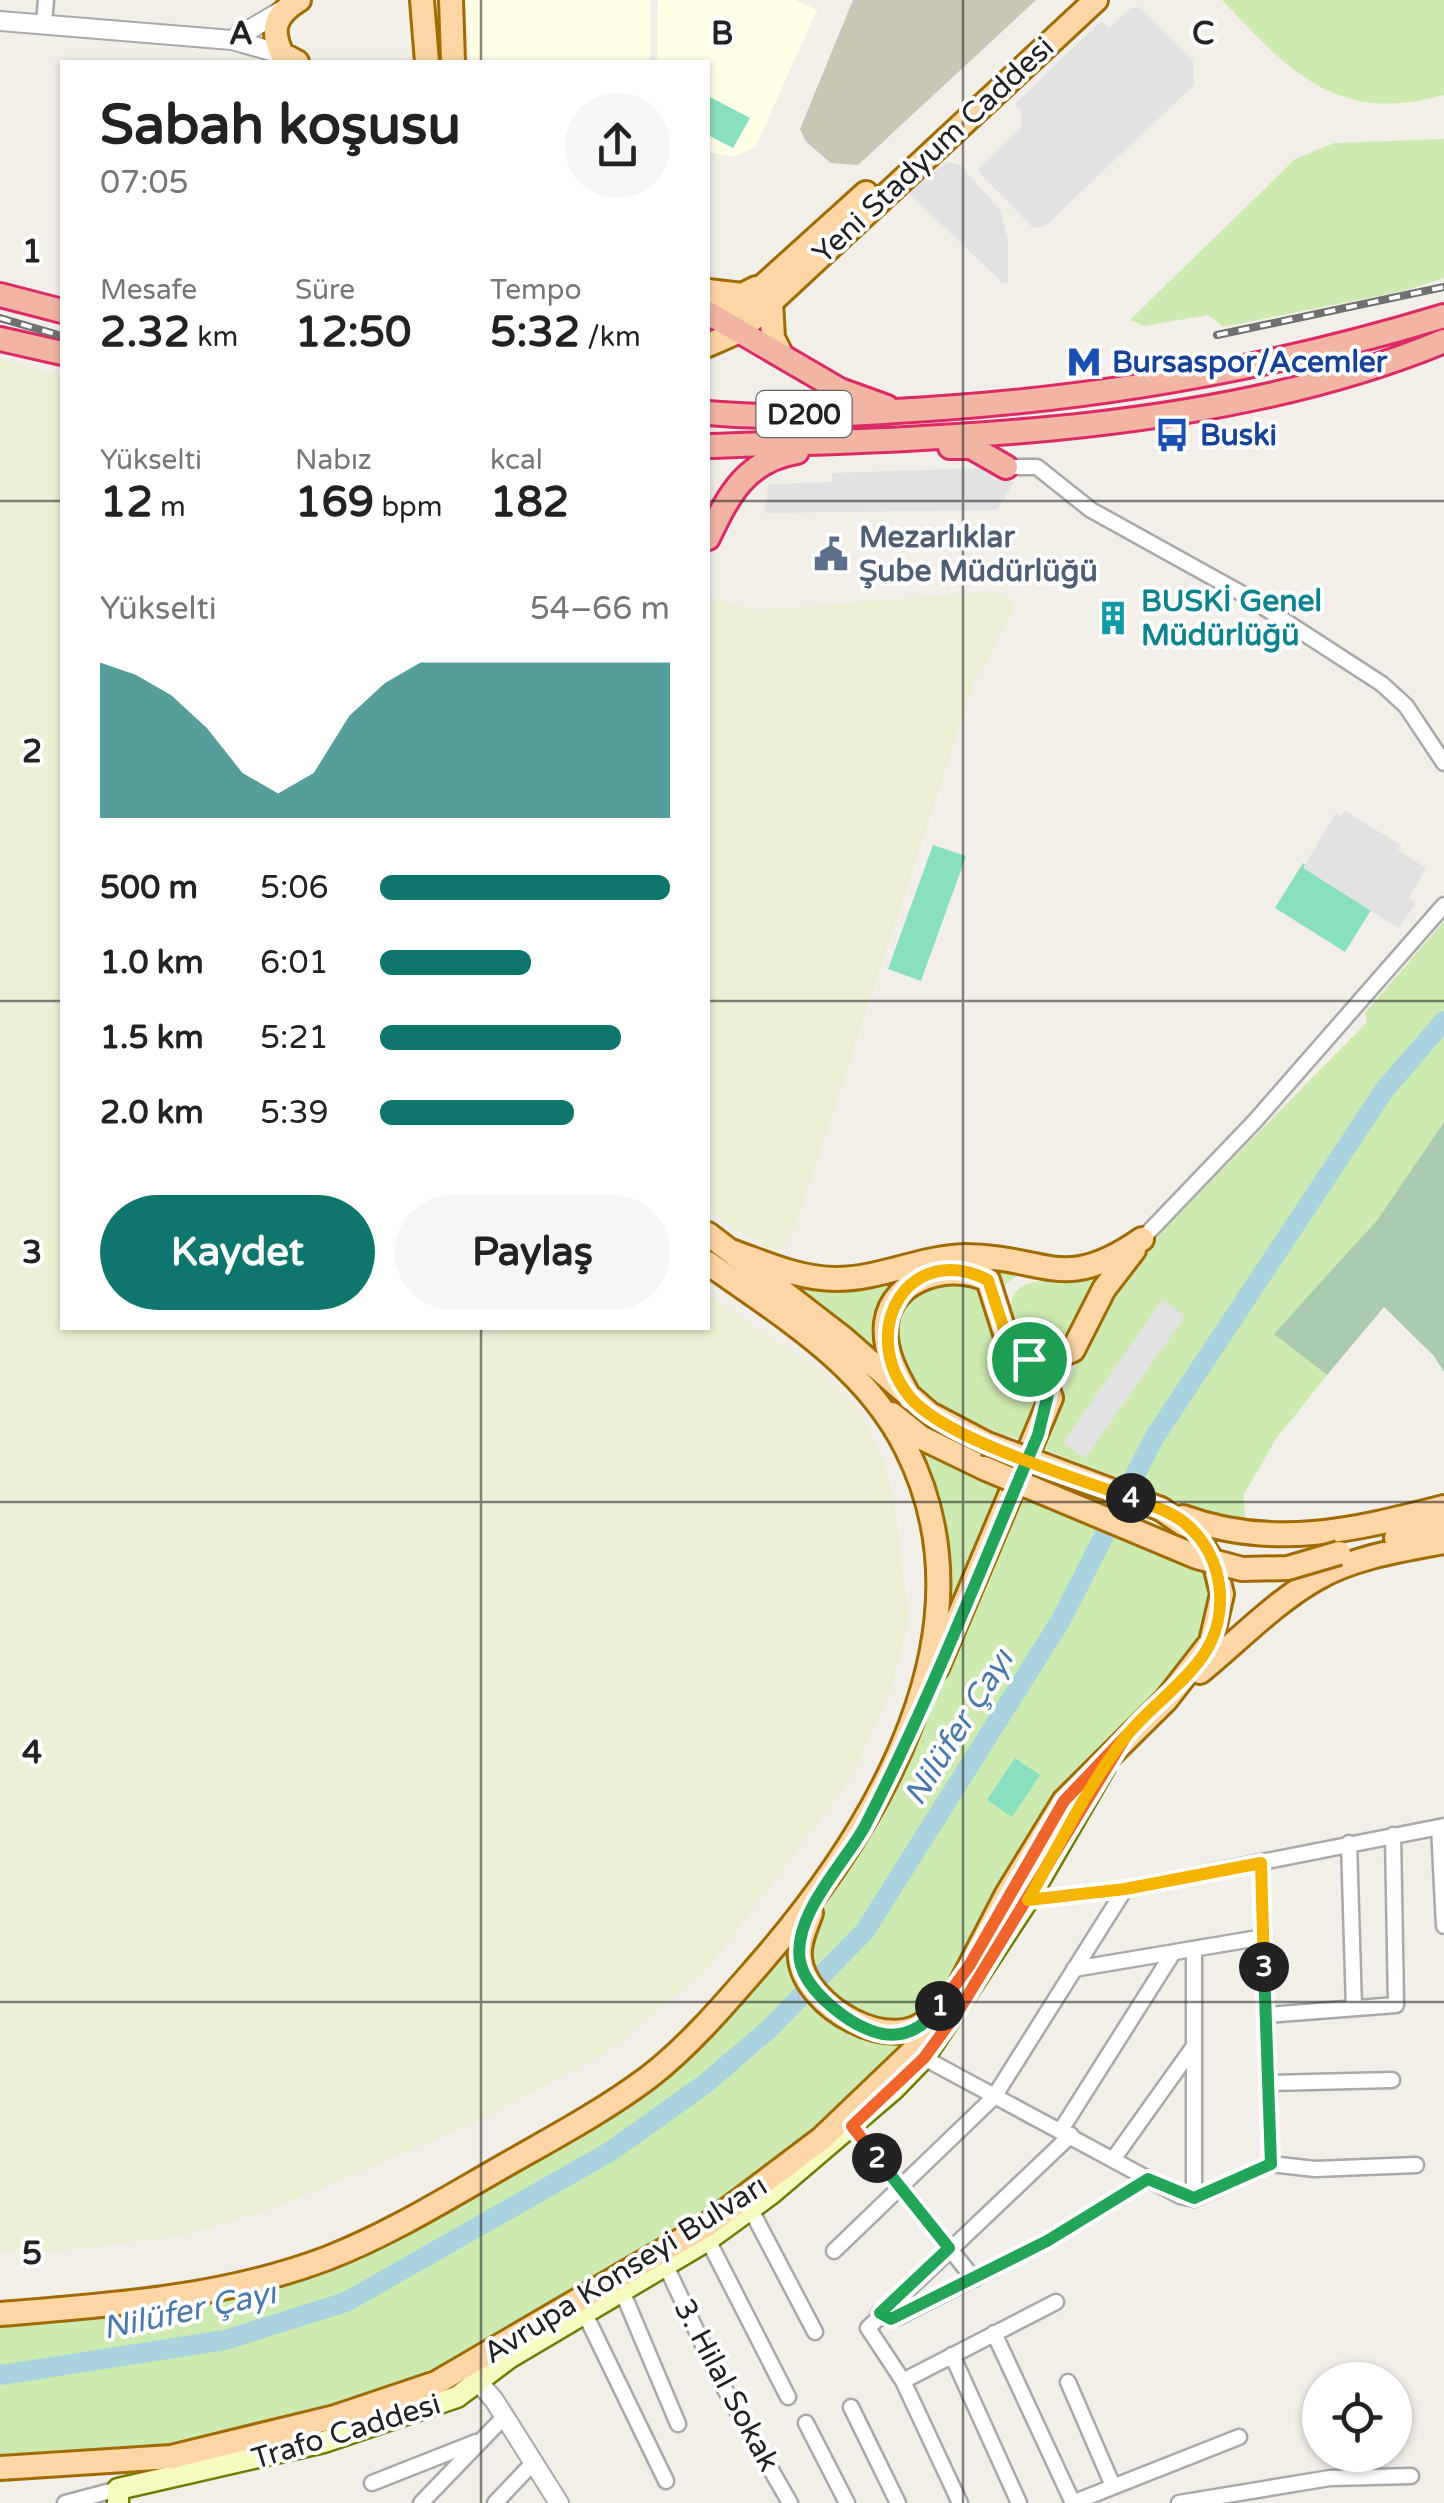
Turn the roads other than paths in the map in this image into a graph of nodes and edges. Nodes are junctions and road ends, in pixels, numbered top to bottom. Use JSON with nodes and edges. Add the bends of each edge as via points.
{"nodes":[{"id":1,"x":46,"y":0,"type":"edge"},
{"id":2,"x":422,"y":0,"type":"edge"},
{"id":3,"x":451,"y":0,"type":"edge"},
{"id":4,"x":1073,"y":0,"type":"edge"},
{"id":5,"x":1096,"y":0,"type":"edge"},
{"id":6,"x":290,"y":5,"type":"edge"},
{"id":7,"x":0,"y":21,"type":"edge"},
{"id":8,"x":44,"y":24,"type":"junction"},
{"id":9,"x":232,"y":40,"type":"junction"},
{"id":10,"x":290,"y":58,"type":"edge"},
{"id":11,"x":427,"y":60,"type":"edge"},
{"id":12,"x":454,"y":60,"type":"edge"},
{"id":13,"x":710,"y":291,"type":"edge"},
{"id":14,"x":766,"y":294,"type":"junction"},
{"id":15,"x":0,"y":295,"type":"edge"},
{"id":16,"x":60,"y":310,"type":"edge"},
{"id":17,"x":710,"y":313,"type":"edge"},
{"id":18,"x":710,"y":314,"type":"edge"},
{"id":19,"x":1444,"y":316,"type":"edge"},
{"id":20,"x":740,"y":331,"type":"junction"},
{"id":21,"x":0,"y":339,"type":"edge"},
{"id":22,"x":710,"y":344,"type":"edge"},
{"id":23,"x":1444,"y":344,"type":"edge"},
{"id":24,"x":780,"y":352,"type":"junction"},
{"id":25,"x":60,"y":353,"type":"edge"},
{"id":26,"x":900,"y":412,"type":"junction"},
{"id":27,"x":710,"y":413,"type":"edge"},
{"id":28,"x":871,"y":441,"type":"junction"},
{"id":29,"x":710,"y":446,"type":"edge"},
{"id":30,"x":1006,"y":467,"type":"joint"},
{"id":31,"x":710,"y":534,"type":"edge"},
{"id":32,"x":1444,"y":762,"type":"edge"},
{"id":33,"x":1444,"y":905,"type":"edge"},
{"id":34,"x":710,"y":1235,"type":"edge"},
{"id":35,"x":1142,"y":1239,"type":"junction"},
{"id":36,"x":731,"y":1251,"type":"junction"},
{"id":37,"x":710,"y":1264,"type":"edge"},
{"id":38,"x":1045,"y":1271,"type":"junction"},
{"id":39,"x":1000,"y":1323,"type":"junction"},
{"id":40,"x":1029,"y":1359,"type":"junction"},
{"id":41,"x":870,"y":1396,"type":"junction"},
{"id":42,"x":910,"y":1398,"type":"junction"},
{"id":43,"x":1444,"y":1507,"type":"edge"},
{"id":44,"x":1160,"y":1509,"type":"junction"},
{"id":45,"x":1444,"y":1525,"type":"edge"},
{"id":46,"x":1444,"y":1542,"type":"edge"},
{"id":47,"x":1166,"y":1700,"type":"junction"},
{"id":48,"x":1126,"y":1736,"type":"junction"},
{"id":49,"x":906,"y":1740,"type":"junction"},
{"id":50,"x":1442,"y":1826,"type":"edge"},
{"id":51,"x":1393,"y":1835,"type":"junction"},
{"id":52,"x":1349,"y":1843,"type":"junction"},
{"id":53,"x":1261,"y":1863,"type":"junction"},
{"id":54,"x":1125,"y":1889,"type":"junction"},
{"id":55,"x":817,"y":1896,"type":"junction"},
{"id":56,"x":1028,"y":1900,"type":"junction"},
{"id":57,"x":1444,"y":1926,"type":"edge"},
{"id":58,"x":1264,"y":1937,"type":"junction"},
{"id":59,"x":1194,"y":1949,"type":"junction"},
{"id":60,"x":1173,"y":1953,"type":"junction"},
{"id":61,"x":969,"y":1966,"type":"junction"},
{"id":62,"x":1074,"y":1969,"type":"junction"},
{"id":63,"x":1354,"y":2008,"type":"junction"},
{"id":64,"x":1266,"y":2015,"type":"junction"},
{"id":65,"x":1194,"y":2046,"type":"junction"},
{"id":66,"x":924,"y":2058,"type":"junction"},
{"id":67,"x":1392,"y":2080,"type":"dead end"},
{"id":68,"x":1268,"y":2083,"type":"junction"},
{"id":69,"x":994,"y":2097,"type":"junction"},
{"id":70,"x":852,"y":2126,"type":"junction"},
{"id":71,"x":1066,"y":2133,"type":"junction"},
{"id":72,"x":1114,"y":2158,"type":"junction"},
{"id":73,"x":1271,"y":2164,"type":"junction"},
{"id":74,"x":1416,"y":2165,"type":"dead end"},
{"id":75,"x":1148,"y":2179,"type":"junction"},
{"id":76,"x":900,"y":2187,"type":"junction"},
{"id":77,"x":1194,"y":2198,"type":"junction"},
{"id":78,"x":750,"y":2208,"type":"junction"},
{"id":79,"x":708,"y":2240,"type":"junction"},
{"id":80,"x":949,"y":2248,"type":"junction"},
{"id":81,"x":834,"y":2251,"type":"dead end"},
{"id":82,"x":666,"y":2266,"type":"junction"},
{"id":83,"x":974,"y":2278,"type":"junction"},
{"id":84,"x":622,"y":2291,"type":"junction"},
{"id":85,"x":1056,"y":2302,"type":"dead end"},
{"id":86,"x":880,"y":2313,"type":"junction"},
{"id":87,"x":0,"y":2314,"type":"edge"},
{"id":88,"x":584,"y":2314,"type":"junction"},
{"id":89,"x":815,"y":2332,"type":"dead end"},
{"id":90,"x":994,"y":2333,"type":"junction"},
{"id":91,"x":952,"y":2354,"type":"junction"},
{"id":92,"x":473,"y":2375,"type":"junction"},
{"id":93,"x":903,"y":2381,"type":"junction"},
{"id":94,"x":1068,"y":2382,"type":"dead end"},
{"id":95,"x":788,"y":2397,"type":"dead end"},
{"id":96,"x":851,"y":2407,"type":"dead end"},
{"id":97,"x":504,"y":2417,"type":"junction"},
{"id":98,"x":806,"y":2422,"type":"dead end"},
{"id":99,"x":678,"y":2424,"type":"dead end"},
{"id":100,"x":1239,"y":2437,"type":"dead end"},
{"id":101,"x":482,"y":2440,"type":"junction"},
{"id":102,"x":532,"y":2464,"type":"junction"},
{"id":103,"x":0,"y":2468,"type":"edge"},
{"id":104,"x":1411,"y":2476,"type":"dead end"},
{"id":105,"x":666,"y":2481,"type":"dead end"},
{"id":106,"x":372,"y":2482,"type":"dead end"},
{"id":107,"x":1113,"y":2486,"type":"junction"},
{"id":108,"x":118,"y":2496,"type":"edge"},
{"id":109,"x":66,"y":2503,"type":"edge"},
{"id":110,"x":421,"y":2503,"type":"edge"},
{"id":111,"x":495,"y":2503,"type":"edge"},
{"id":112,"x":560,"y":2503,"type":"edge"},
{"id":113,"x":790,"y":2503,"type":"edge"},
{"id":114,"x":847,"y":2503,"type":"edge"},
{"id":115,"x":898,"y":2503,"type":"edge"},
{"id":116,"x":960,"y":2503,"type":"edge"},
{"id":117,"x":1019,"y":2503,"type":"edge"},
{"id":118,"x":1073,"y":2503,"type":"edge"},
{"id":119,"x":1179,"y":2503,"type":"edge"}],
"edges":[{"from":1,"to":8,"type":"street"},
{"from":2,"to":11,"type":"main road"},
{"from":3,"to":12,"type":"main road"},
{"from":4,"to":14,"type":"main road","name":"Yeni Stadyum Caddesi"},
{"from":5,"to":14,"type":"main road","name":"Yeni Stadyum Caddesi"},
{"from":6,"to":9,"type":"street"},
{"from":6,"to":10,"type":"main road","via":[[274,31]]},
{"from":7,"to":8,"type":"street"},
{"from":8,"to":9,"type":"street"},
{"from":9,"to":10,"type":"street"},
{"from":13,"to":14,"type":"main road"},
{"from":14,"to":17,"type":"main road","via":[[733,311]]},
{"from":14,"to":20,"type":"main road"},
{"from":14,"to":24,"type":"main road"},
{"from":15,"to":16,"type":"highway"},
{"from":18,"to":20,"type":"highway"},
{"from":19,"to":26,"type":"highway","number":"D200","via":[[1288,360],[1144,386]]},
{"from":20,"to":22,"type":"main road"},
{"from":20,"to":24,"type":"highway"},
{"from":21,"to":25,"type":"highway"},
{"from":23,"to":28,"type":"highway","number":"D200","via":[[1376,369],[1117,419]]},
{"from":24,"to":26,"type":"highway","via":[[840,390]]},
{"from":26,"to":27,"type":"highway","number":"D200"},
{"from":28,"to":29,"type":"highway","number":"D200"},
{"from":28,"to":30,"type":"highway","via":[[910,449],[971,447]]},
{"from":28,"to":31,"type":"highway","via":[[790,453],[752,470],[734,486]]},
{"from":30,"to":32,"type":"street","via":[[1036,466],[1091,510],[1248,597],[1382,684],[1406,706]]},
{"from":33,"to":35,"type":"street"},
{"from":34,"to":36,"type":"main road","name":"Avrupa Konseyi Bulvarı"},
{"from":35,"to":38,"type":"main road","via":[[1114,1259],[1079,1271]]},
{"from":35,"to":40,"type":"main road","via":[[1104,1289],[1074,1350]]},
{"from":36,"to":38,"type":"main road","via":[[803,1276],[838,1279],[967,1256]]},
{"from":36,"to":42,"type":"main road","name":"Avrupa Konseyi Bulvarı"},
{"from":37,"to":41,"type":"main road","via":[[819,1342]]},
{"from":38,"to":39,"type":"main road","via":[[1007,1289]]},
{"from":39,"to":40,"type":"main road","via":[[1008,1342]]},
{"from":39,"to":42,"type":"main road","via":[[988,1280],[972,1272],[916,1282],[886,1320],[894,1370]]},
{"from":40,"to":49,"type":"main road","via":[[1050,1386],[1050,1398]]},
{"from":41,"to":45,"type":"main road","bridge":true,"via":[[922,1438],[984,1468],[1197,1558],[1242,1569],[1288,1568]]},
{"from":41,"to":49,"type":"main road","via":[[920,1479],[938,1550],[932,1639]]},
{"from":42,"to":44,"type":"main road","name":"Avrupa Konseyi Bulvarı","bridge":true,"via":[[985,1443]]},
{"from":43,"to":44,"type":"main road","via":[[1342,1533],[1284,1536],[1229,1531]]},
{"from":44,"to":47,"type":"main road","name":"Avrupa Konseyi Bulvarı","via":[[1184,1522],[1204,1546],[1222,1594],[1211,1642]]},
{"from":46,"to":47,"type":"main road","via":[[1316,1578]]},
{"from":47,"to":48,"type":"main road","name":"Avrupa Konseyi Bulvarı"},
{"from":48,"to":56,"type":"main road","name":"Trafo Caddesi"},
{"from":48,"to":61,"type":"main road","name":"Avrupa Konseyi Bulvarı","via":[[1064,1801]]},
{"from":49,"to":55,"type":"main road","via":[[864,1828]]},
{"from":50,"to":51,"type":"street"},
{"from":50,"to":57,"type":"street"},
{"from":51,"to":52,"type":"street"},
{"from":51,"to":63,"type":"street","via":[[1396,2005]]},
{"from":52,"to":53,"type":"street"},
{"from":52,"to":63,"type":"street"},
{"from":53,"to":54,"type":"street"},
{"from":53,"to":58,"type":"street"},
{"from":54,"to":56,"type":"street"},
{"from":54,"to":62,"type":"street"},
{"from":55,"to":61,"type":"main road","via":[[801,1940],[806,1978],[872,2031],[904,2034],[929,2019]]},
{"from":55,"to":87,"type":"main road","via":[[717,2013],[650,2076],[402,2224],[327,2258],[228,2287],[140,2303]]},
{"from":56,"to":66,"type":"main road","name":"Trafo Caddesi"},
{"from":58,"to":59,"type":"street"},
{"from":58,"to":64,"type":"street"},
{"from":59,"to":60,"type":"street"},
{"from":59,"to":65,"type":"street"},
{"from":60,"to":62,"type":"street"},
{"from":60,"to":71,"type":"street"},
{"from":61,"to":92,"type":"main road","name":"Avrupa Konseyi Bulvarı","via":[[946,2012],[912,2053],[821,2139],[764,2185]]},
{"from":62,"to":69,"type":"street"},
{"from":63,"to":64,"type":"street"},
{"from":64,"to":68,"type":"street"},
{"from":65,"to":72,"type":"street"},
{"from":65,"to":77,"type":"street"},
{"from":66,"to":69,"type":"street"},
{"from":66,"to":70,"type":"main road","name":"Trafo Caddesi"},
{"from":67,"to":68,"type":"street"},
{"from":68,"to":73,"type":"street"},
{"from":69,"to":71,"type":"street"},
{"from":69,"to":76,"type":"street"},
{"from":70,"to":76,"type":"street"},
{"from":70,"to":78,"type":"main road","name":"Trafo Caddesi"},
{"from":71,"to":72,"type":"street"},
{"from":71,"to":80,"type":"street"},
{"from":72,"to":75,"type":"street"},
{"from":73,"to":74,"type":"street"},
{"from":73,"to":77,"type":"street"},
{"from":75,"to":77,"type":"street"},
{"from":75,"to":83,"type":"street"},
{"from":76,"to":80,"type":"street"},
{"from":76,"to":81,"type":"street"},
{"from":78,"to":79,"type":"main road","name":"Trafo Caddesi"},
{"from":78,"to":89,"type":"street"},
{"from":79,"to":82,"type":"main road","name":"Trafo Caddesi"},
{"from":79,"to":95,"type":"street"},
{"from":80,"to":83,"type":"street"},
{"from":80,"to":86,"type":"street"},
{"from":82,"to":84,"type":"main road","name":"Trafo Caddesi"},
{"from":82,"to":113,"type":"street","name":"3. Hilal Sokak","via":[[719,2379]]},
{"from":83,"to":86,"type":"street","via":[[900,2316]]},
{"from":84,"to":88,"type":"main road","name":"Trafo Caddesi"},
{"from":84,"to":99,"type":"street"},
{"from":85,"to":90,"type":"street"},
{"from":86,"to":93,"type":"street","via":[[868,2328]]},
{"from":88,"to":92,"type":"main road","name":"Trafo Caddesi"},
{"from":88,"to":105,"type":"street"},
{"from":90,"to":91,"type":"street"},
{"from":90,"to":118,"type":"street"},
{"from":91,"to":93,"type":"street"},
{"from":91,"to":117,"type":"street"},
{"from":92,"to":97,"type":"street"},
{"from":92,"to":103,"type":"main road","name":"Avrupa Konseyi Bulvarı","via":[[172,2458]]},
{"from":92,"to":108,"type":"main road","name":"Trafo Caddesi","via":[[456,2397],[324,2442]]},
{"from":93,"to":116,"type":"street"},
{"from":94,"to":107,"type":"street"},
{"from":96,"to":115,"type":"street"},
{"from":97,"to":101,"type":"street"},
{"from":97,"to":102,"type":"street"},
{"from":98,"to":114,"type":"street"},
{"from":100,"to":107,"type":"street"},
{"from":101,"to":106,"type":"street"},
{"from":101,"to":110,"type":"street"},
{"from":102,"to":111,"type":"street"},
{"from":102,"to":112,"type":"street"},
{"from":104,"to":119,"type":"street","via":[[1330,2478]]},
{"from":107,"to":118,"type":"street"},
{"from":108,"to":109,"type":"street"}]}
